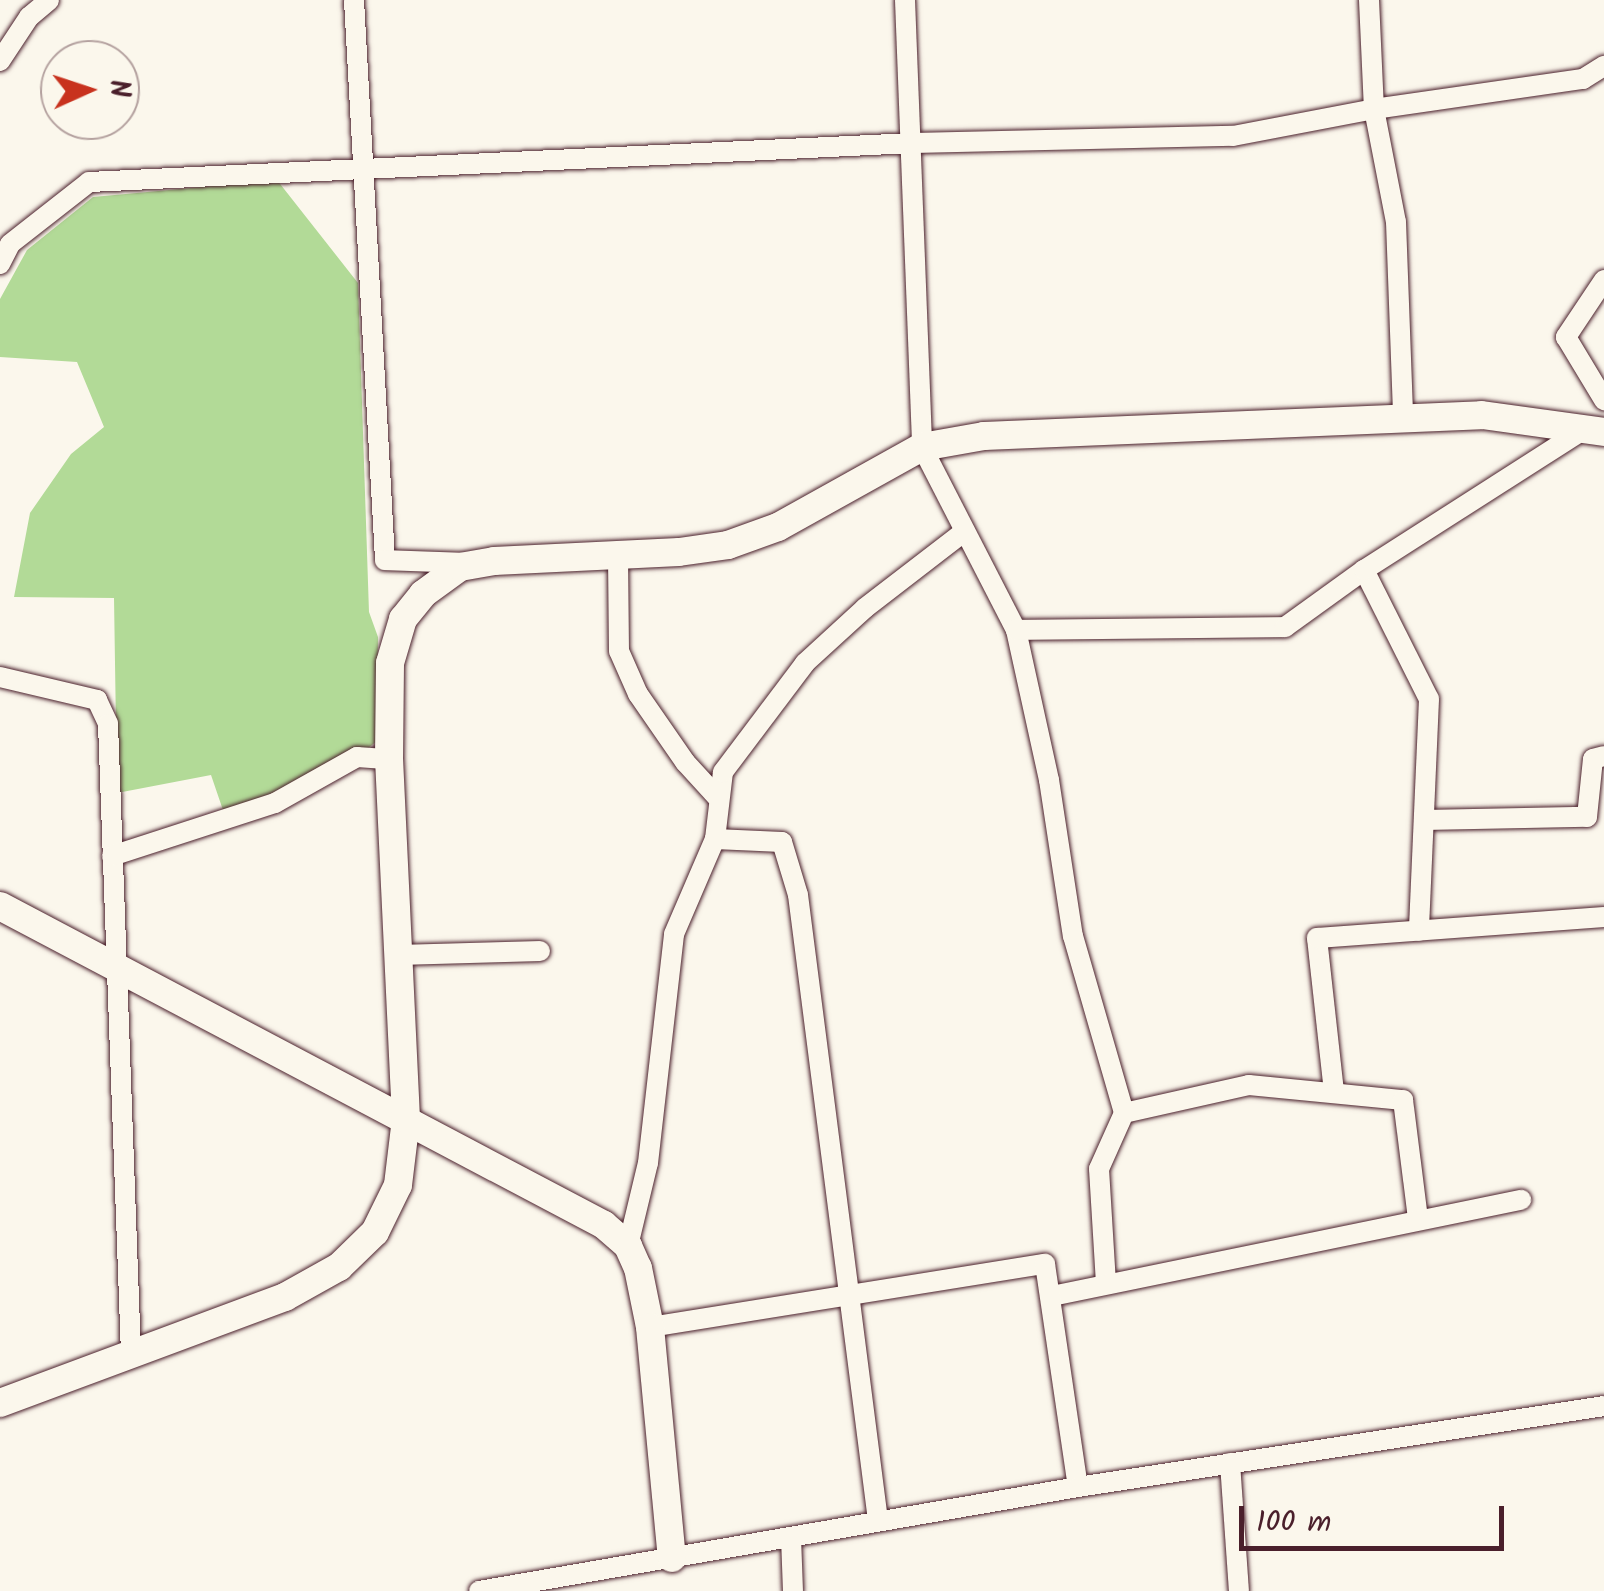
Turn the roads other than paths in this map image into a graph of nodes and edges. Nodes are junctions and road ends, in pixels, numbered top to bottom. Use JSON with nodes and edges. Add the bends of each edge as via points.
{"nodes":[{"id":1,"x":49,"y":0,"type":"edge"},
{"id":2,"x":354,"y":0,"type":"edge"},
{"id":3,"x":905,"y":0,"type":"edge"},
{"id":4,"x":1368,"y":0,"type":"edge"},
{"id":5,"x":0,"y":61,"type":"edge"},
{"id":6,"x":1604,"y":66,"type":"edge"},
{"id":7,"x":1374,"y":109,"type":"junction"},
{"id":8,"x":913,"y":143,"type":"junction"},
{"id":9,"x":362,"y":168,"type":"junction"},
{"id":10,"x":0,"y":264,"type":"edge"},
{"id":11,"x":1604,"y":280,"type":"edge"},
{"id":12,"x":1604,"y":400,"type":"edge"},
{"id":13,"x":1402,"y":417,"type":"junction"},
{"id":14,"x":1593,"y":431,"type":"edge"},
{"id":15,"x":922,"y":447,"type":"junction"},
{"id":16,"x":965,"y":531,"type":"junction"},
{"id":17,"x":618,"y":556,"type":"junction"},
{"id":18,"x":475,"y":564,"type":"junction"},
{"id":19,"x":1364,"y":570,"type":"junction"},
{"id":20,"x":1016,"y":630,"type":"junction"},
{"id":21,"x":0,"y":677,"type":"edge"},
{"id":22,"x":1604,"y":756,"type":"edge"},
{"id":23,"x":390,"y":759,"type":"junction"},
{"id":24,"x":718,"y":798,"type":"junction"},
{"id":25,"x":1424,"y":820,"type":"junction"},
{"id":26,"x":715,"y":839,"type":"junction"},
{"id":27,"x":112,"y":856,"type":"junction"},
{"id":28,"x":0,"y":906,"type":"edge"},
{"id":29,"x":1604,"y":917,"type":"edge"},
{"id":30,"x":1419,"y":931,"type":"junction"},
{"id":31,"x":540,"y":951,"type":"dead end"},
{"id":32,"x":399,"y":955,"type":"junction"},
{"id":33,"x":114,"y":966,"type":"junction"},
{"id":34,"x":1334,"y":1092,"type":"junction"},
{"id":35,"x":1124,"y":1113,"type":"junction"},
{"id":36,"x":406,"y":1118,"type":"junction"},
{"id":37,"x":1521,"y":1200,"type":"dead end"},
{"id":38,"x":1418,"y":1218,"type":"junction"},
{"id":39,"x":628,"y":1246,"type":"junction"},
{"id":40,"x":1106,"y":1282,"type":"junction"},
{"id":41,"x":851,"y":1295,"type":"junction"},
{"id":42,"x":1052,"y":1296,"type":"junction"},
{"id":43,"x":650,"y":1327,"type":"junction"},
{"id":44,"x":131,"y":1354,"type":"junction"},
{"id":45,"x":0,"y":1403,"type":"edge"},
{"id":46,"x":1604,"y":1406,"type":"edge"},
{"id":47,"x":1230,"y":1463,"type":"junction"},
{"id":48,"x":1078,"y":1487,"type":"junction"},
{"id":49,"x":878,"y":1520,"type":"junction"},
{"id":50,"x":791,"y":1536,"type":"junction"},
{"id":51,"x":672,"y":1558,"type":"junction"},
{"id":52,"x":480,"y":1591,"type":"edge"},
{"id":53,"x":793,"y":1591,"type":"edge"},
{"id":54,"x":1239,"y":1591,"type":"edge"}],
"edges":[{"from":1,"to":5,"type":"street"},
{"from":2,"to":9,"type":"street"},
{"from":3,"to":8,"type":"street"},
{"from":4,"to":7,"type":"street"},
{"from":6,"to":7,"type":"street","via":[[1583,79]]},
{"from":7,"to":8,"type":"street","via":[[1233,136]]},
{"from":7,"to":13,"type":"street","via":[[1396,222]]},
{"from":8,"to":9,"type":"street"},
{"from":8,"to":15,"type":"street"},
{"from":9,"to":10,"type":"street","via":[[89,182],[10,244]]},
{"from":9,"to":18,"type":"street","via":[[386,560]]},
{"from":11,"to":12,"type":"street","via":[[1566,337]]},
{"from":13,"to":14,"type":"street","via":[[1482,416]]},
{"from":13,"to":15,"type":"street","via":[[984,436]]},
{"from":14,"to":19,"type":"street"},
{"from":15,"to":16,"type":"street"},
{"from":15,"to":17,"type":"street","via":[[778,527],[728,544]]},
{"from":16,"to":20,"type":"street"},
{"from":16,"to":24,"type":"street","via":[[806,662],[724,772]]},
{"from":17,"to":18,"type":"street"},
{"from":17,"to":24,"type":"street","via":[[619,651],[638,694]]},
{"from":18,"to":23,"type":"street","via":[[446,576],[403,619],[390,663]]},
{"from":19,"to":20,"type":"street","via":[[1285,627]]},
{"from":19,"to":25,"type":"street","via":[[1430,698]]},
{"from":20,"to":35,"type":"street","via":[[1073,936]]},
{"from":21,"to":27,"type":"street","via":[[97,700],[108,724]]},
{"from":22,"to":25,"type":"street","via":[[1593,758],[1588,816]]},
{"from":23,"to":27,"type":"street","via":[[357,757],[275,804]]},
{"from":23,"to":32,"type":"street"},
{"from":24,"to":26,"type":"street"},
{"from":25,"to":30,"type":"street"},
{"from":26,"to":39,"type":"street","via":[[674,934],[648,1163]]},
{"from":26,"to":41,"type":"street","via":[[782,842],[798,894]]},
{"from":27,"to":33,"type":"street"},
{"from":28,"to":33,"type":"street"},
{"from":29,"to":30,"type":"street"},
{"from":30,"to":34,"type":"street","via":[[1317,938]]},
{"from":31,"to":32,"type":"street"},
{"from":32,"to":36,"type":"street"},
{"from":33,"to":36,"type":"street"},
{"from":33,"to":44,"type":"street"},
{"from":34,"to":35,"type":"street","via":[[1249,1085]]},
{"from":34,"to":38,"type":"street","via":[[1403,1100]]},
{"from":35,"to":40,"type":"street","via":[[1099,1169]]},
{"from":36,"to":39,"type":"street","via":[[604,1225]]},
{"from":36,"to":44,"type":"street","via":[[398,1185],[375,1232],[340,1267],[285,1297]]},
{"from":37,"to":38,"type":"street"},
{"from":38,"to":40,"type":"street"},
{"from":39,"to":43,"type":"street"},
{"from":40,"to":42,"type":"street"},
{"from":41,"to":42,"type":"street","via":[[1045,1264]]},
{"from":41,"to":43,"type":"street"},
{"from":41,"to":49,"type":"street"},
{"from":42,"to":48,"type":"street"},
{"from":43,"to":51,"type":"street"},
{"from":44,"to":45,"type":"street"},
{"from":46,"to":47,"type":"street"},
{"from":47,"to":48,"type":"street"},
{"from":47,"to":54,"type":"street"},
{"from":48,"to":49,"type":"street"},
{"from":49,"to":50,"type":"street"},
{"from":50,"to":51,"type":"street"},
{"from":50,"to":53,"type":"street"},
{"from":51,"to":52,"type":"street"}]}
